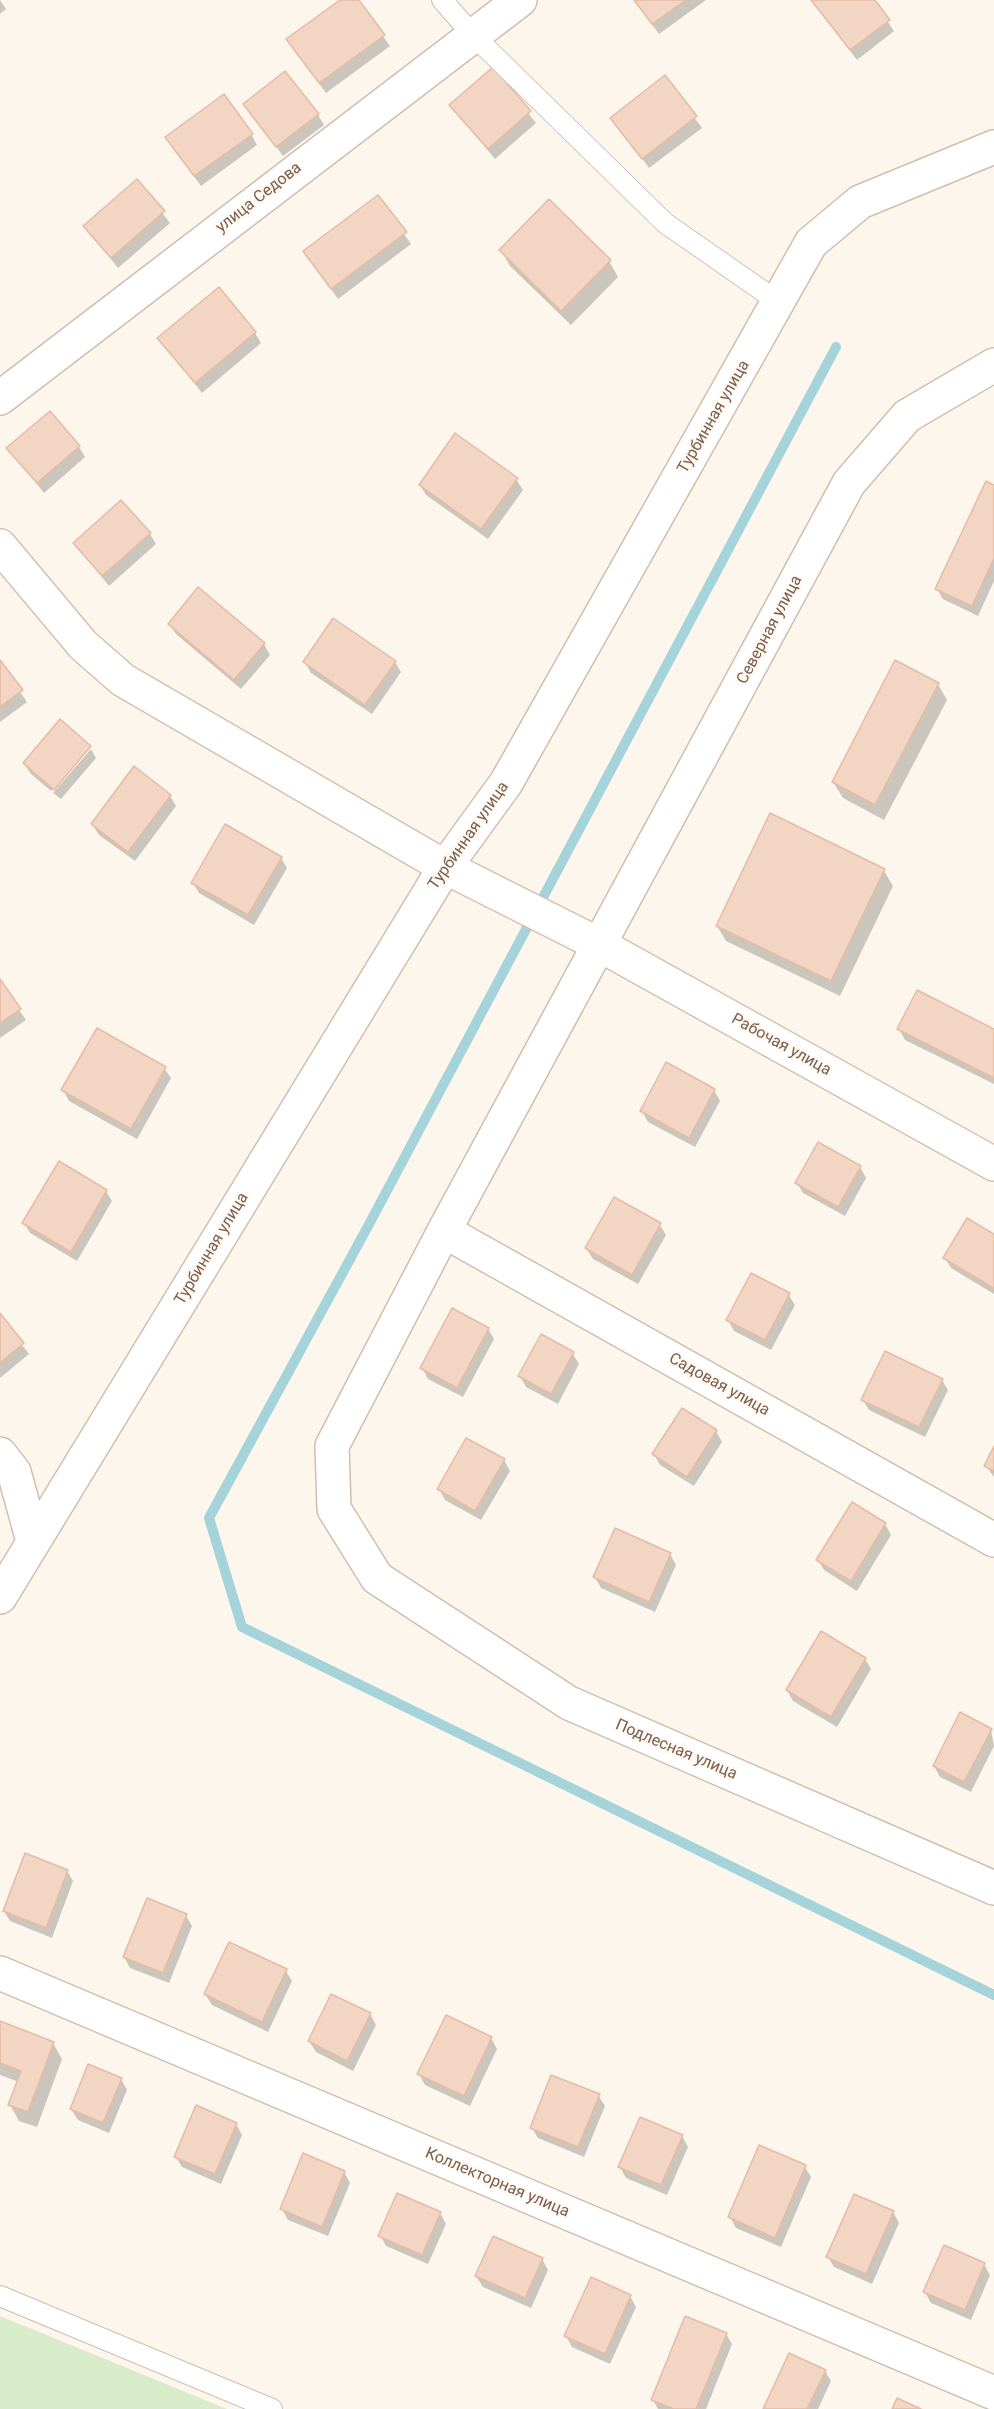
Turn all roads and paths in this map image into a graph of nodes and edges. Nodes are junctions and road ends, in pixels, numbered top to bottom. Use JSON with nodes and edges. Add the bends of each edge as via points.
{"nodes":[{"id":1,"x":442,"y":0,"type":"edge"},
{"id":2,"x":520,"y":0,"type":"edge"},
{"id":3,"x":472,"y":34,"type":"junction"},
{"id":4,"x":994,"y":147,"type":"edge"},
{"id":5,"x":780,"y":303,"type":"junction"},
{"id":6,"x":994,"y":364,"type":"edge"},
{"id":7,"x":0,"y":398,"type":"edge"},
{"id":8,"x":0,"y":546,"type":"edge"},
{"id":9,"x":445,"y":867,"type":"junction"},
{"id":10,"x":600,"y":945,"type":"junction"},
{"id":11,"x":994,"y":1164,"type":"edge"},
{"id":12,"x":444,"y":1231,"type":"junction"},
{"id":13,"x":0,"y":1454,"type":"edge"},
{"id":14,"x":994,"y":1540,"type":"edge"},
{"id":15,"x":33,"y":1541,"type":"junction"},
{"id":16,"x":377,"y":1578,"type":"joint"},
{"id":17,"x":0,"y":1598,"type":"edge"},
{"id":18,"x":994,"y":1888,"type":"edge"},
{"id":19,"x":0,"y":1973,"type":"edge"},
{"id":20,"x":0,"y":2295,"type":"edge"},
{"id":21,"x":994,"y":2393,"type":"edge"},
{"id":22,"x":272,"y":2409,"type":"edge"}],
"edges":[{"from":1,"to":3,"type":"lane"},
{"from":2,"to":3,"type":"street","name":"улица Седова"},
{"from":3,"to":5,"type":"lane","via":[[665,223]]},
{"from":3,"to":7,"type":"street","name":"улица Седова"},
{"from":4,"to":5,"type":"street","name":"Турбинная улица","via":[[860,202],[811,243]]},
{"from":5,"to":9,"type":"street","name":"Турбинная улица","via":[[506,783]]},
{"from":6,"to":10,"type":"street","name":"Северная улица","via":[[907,416],[849,483]]},
{"from":8,"to":9,"type":"street","name":"Рабочая улица","via":[[83,645],[123,680]]},
{"from":9,"to":10,"type":"street","name":"Рабочая улица"},
{"from":9,"to":15,"type":"street","name":"Турбинная улица"},
{"from":10,"to":11,"type":"street","name":"Рабочая улица"},
{"from":10,"to":12,"type":"street","name":"Северная улица"},
{"from":12,"to":14,"type":"street","name":"Садовая улица"},
{"from":12,"to":16,"type":"street","name":"Северная улица","via":[[332,1446],[334,1509]]},
{"from":13,"to":15,"type":"street","via":[[14,1472]]},
{"from":15,"to":17,"type":"street","name":"Турбинная улица"},
{"from":16,"to":18,"type":"street","name":"Подлесная улица","via":[[569,1703]]},
{"from":19,"to":21,"type":"street","name":"Коллекторная улица"},
{"from":20,"to":22,"type":"lane"}]}
